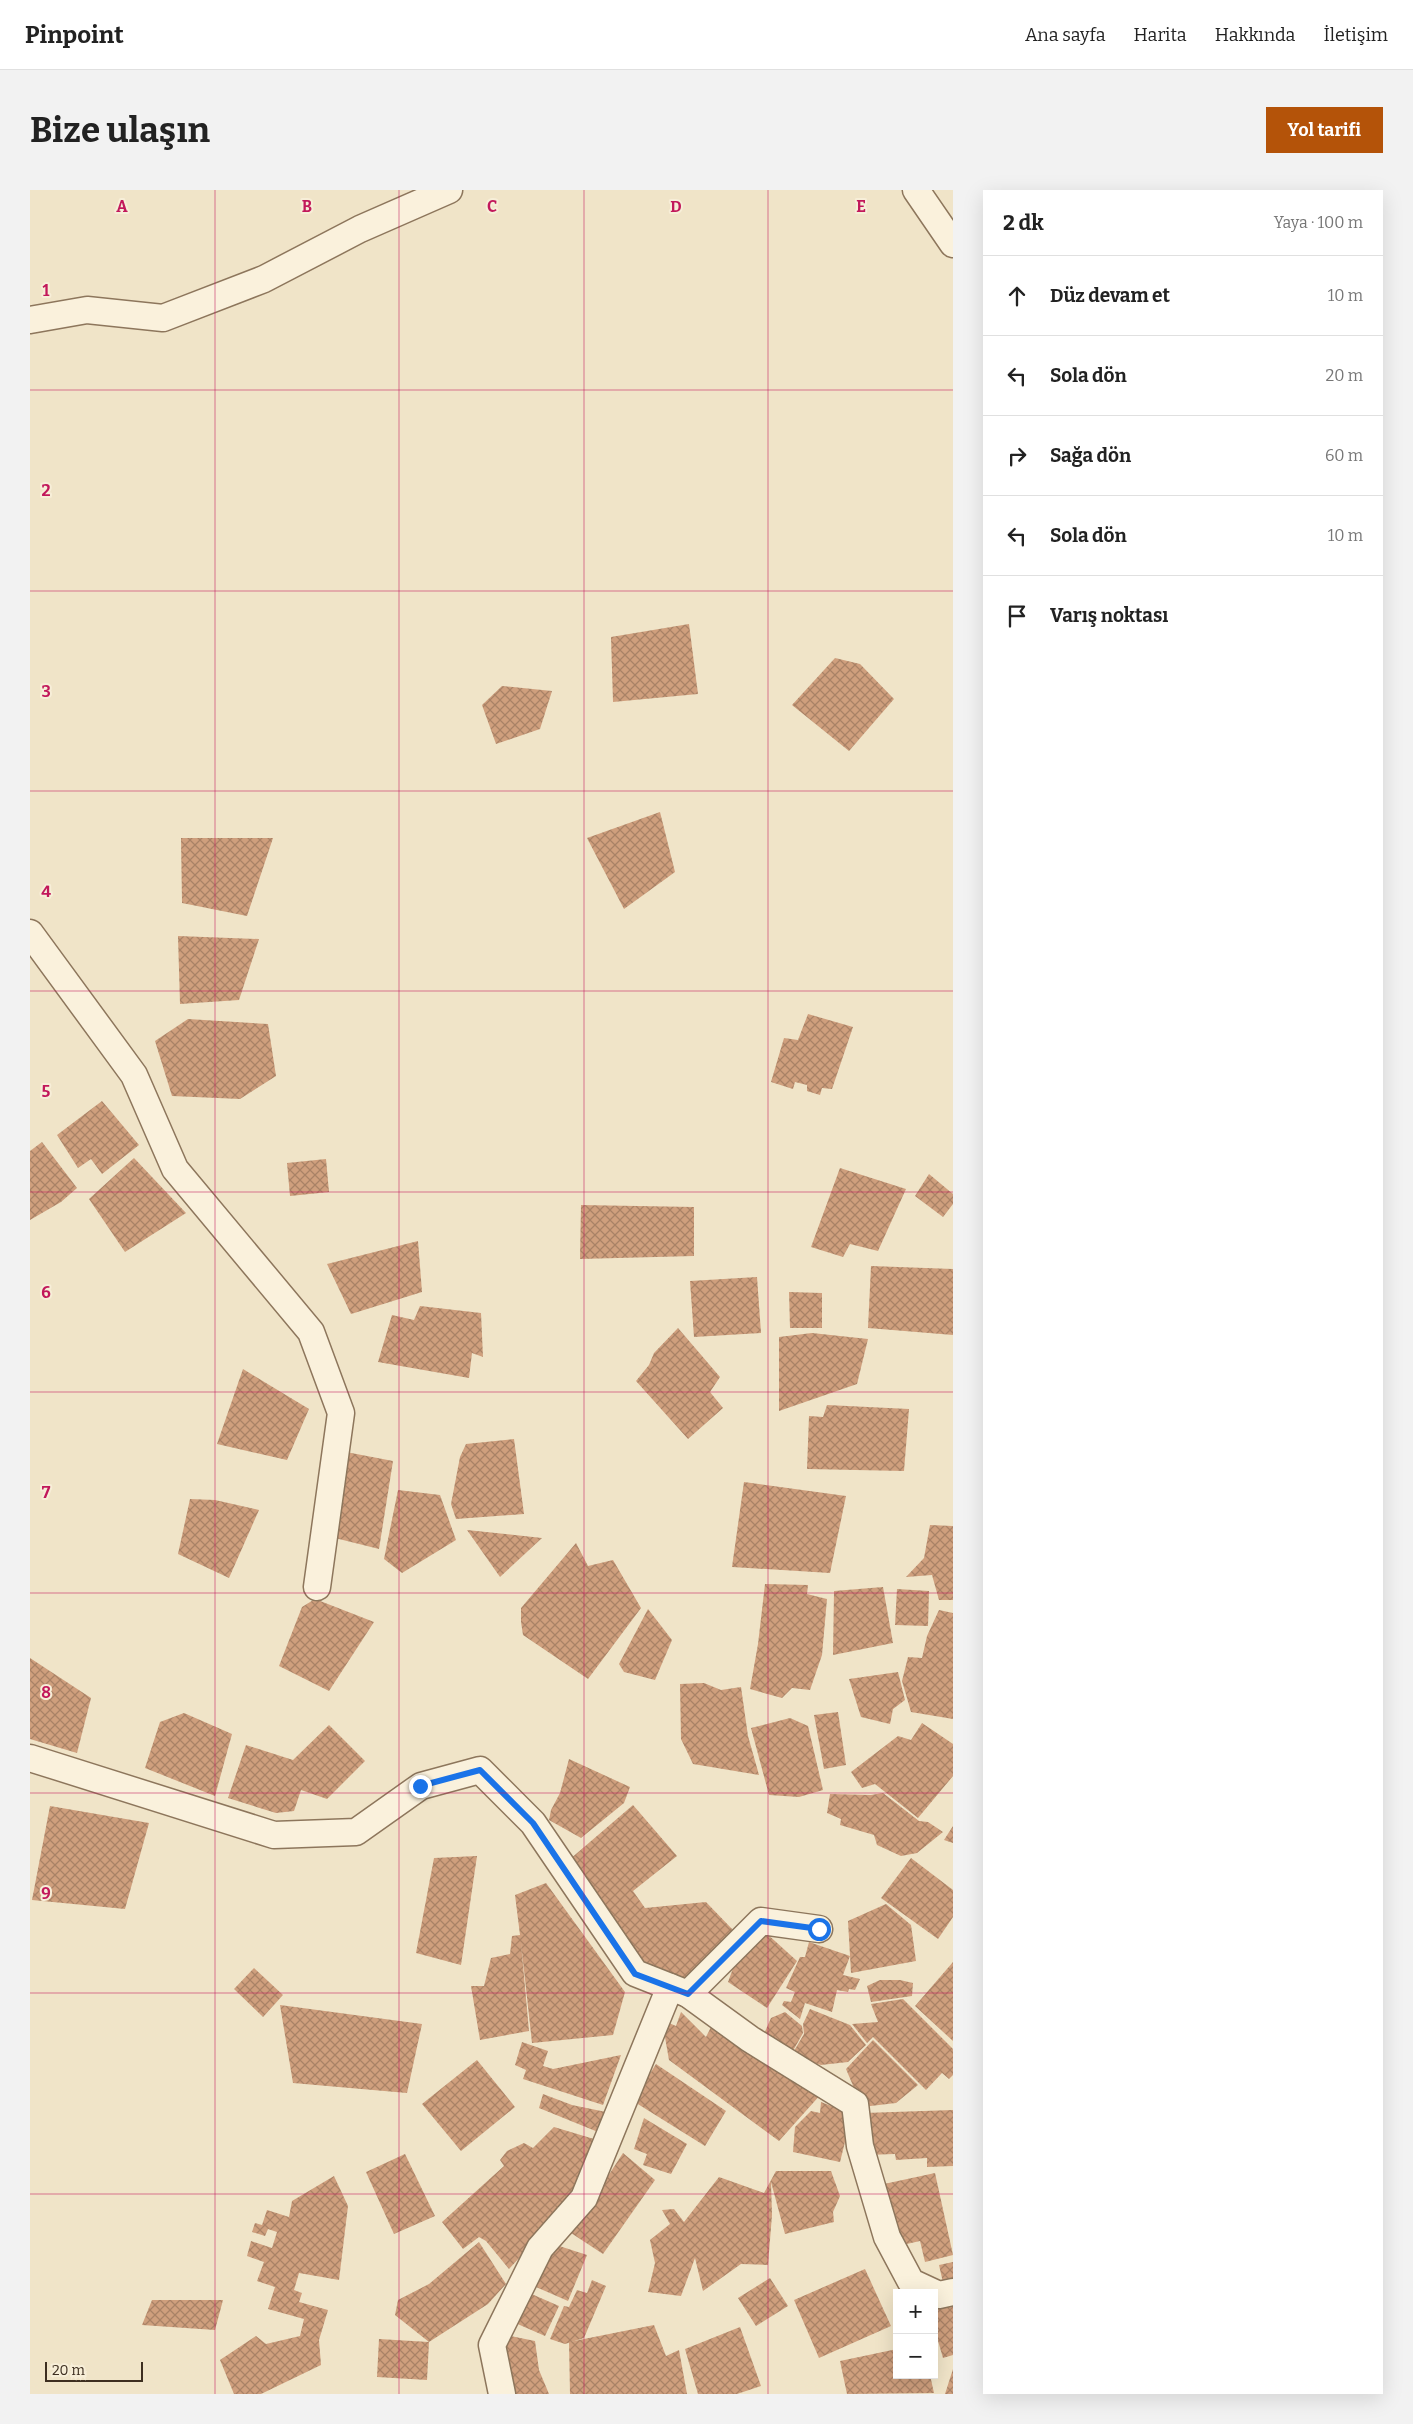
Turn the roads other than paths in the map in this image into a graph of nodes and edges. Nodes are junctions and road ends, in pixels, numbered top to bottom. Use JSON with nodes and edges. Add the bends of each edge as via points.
{"nodes":[{"id":1,"x":449,"y":190,"type":"edge"},
{"id":2,"x":916,"y":190,"type":"edge"},
{"id":3,"x":953,"y":244,"type":"edge"},
{"id":4,"x":30,"y":320,"type":"edge"},
{"id":5,"x":30,"y":933,"type":"edge"},
{"id":6,"x":317,"y":1587,"type":"dead end"},
{"id":7,"x":30,"y":1758,"type":"edge"},
{"id":8,"x":819,"y":1929,"type":"dead end"},
{"id":9,"x":679,"y":1991,"type":"junction"},
{"id":10,"x":953,"y":2292,"type":"edge"},
{"id":11,"x":502,"y":2394,"type":"edge"}],
"edges":[{"from":1,"to":4,"type":"street","via":[[360,229],[264,279],[163,318],[87,310]]},
{"from":2,"to":3,"type":"street"},
{"from":5,"to":6,"type":"street","via":[[134,1075],[176,1169],[311,1332],[341,1413]]},
{"from":7,"to":9,"type":"street","via":[[274,1835],[356,1832],[420,1786],[480,1770],[533,1823],[635,1974]]},
{"from":8,"to":9,"type":"street","via":[[761,1921]]},
{"from":9,"to":10,"type":"street","via":[[855,2104],[860,2146],[886,2237],[911,2282],[938,2295]]},
{"from":9,"to":11,"type":"street","via":[[584,2198],[540,2248],[492,2345]]}]}
